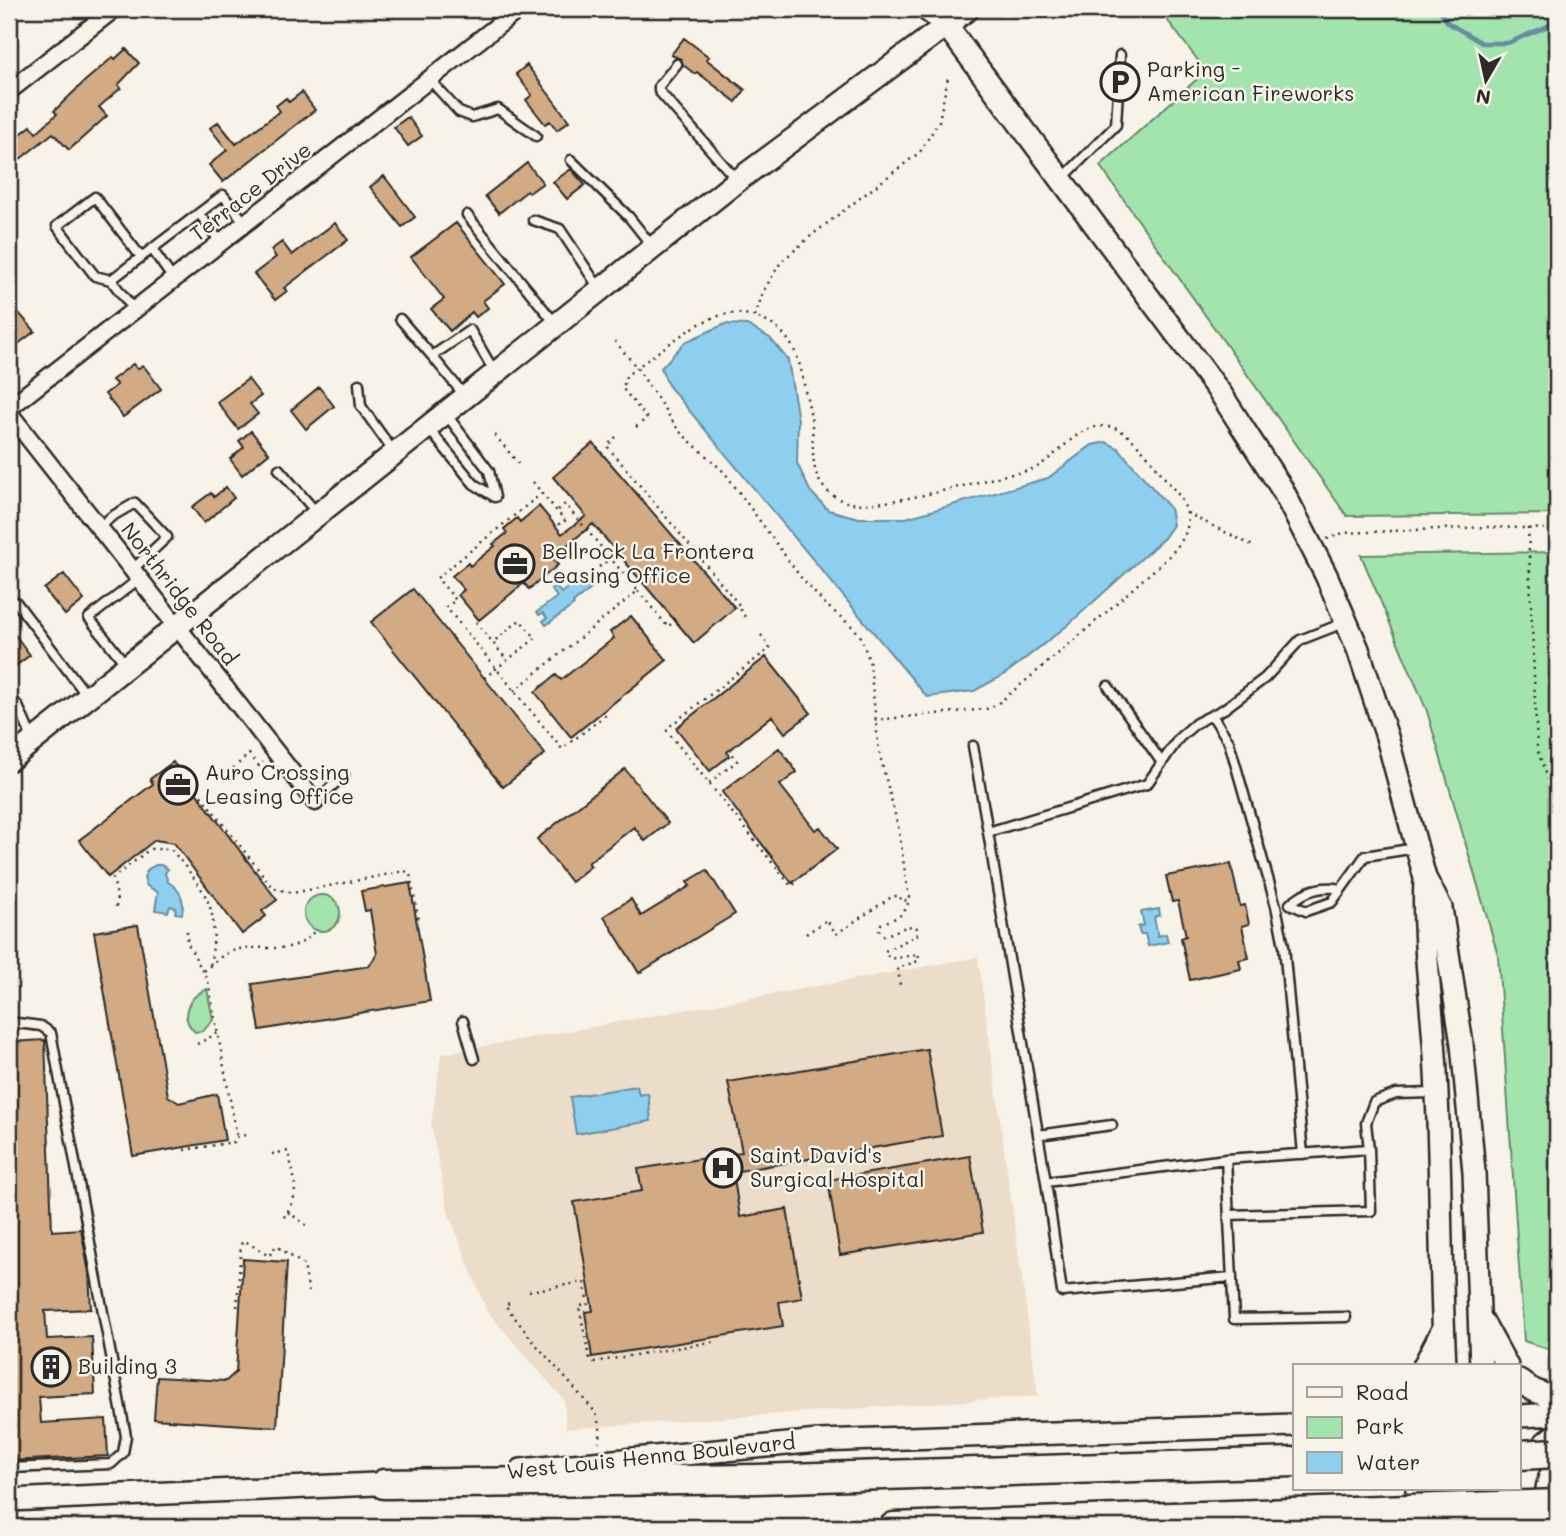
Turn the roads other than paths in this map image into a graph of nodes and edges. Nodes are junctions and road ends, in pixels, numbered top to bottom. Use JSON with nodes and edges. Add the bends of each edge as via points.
{"nodes":[{"id":1,"x":114,"y":9,"type":"edge"},
{"id":2,"x":519,"y":9,"type":"edge"},
{"id":3,"x":924,"y":9,"type":"edge"},
{"id":4,"x":968,"y":9,"type":"edge"},
{"id":5,"x":944,"y":17,"type":"edge"},
{"id":6,"x":1120,"y":55,"type":"dead end"},
{"id":7,"x":677,"y":65,"type":"dead end"},
{"id":8,"x":429,"y":79,"type":"junction"},
{"id":9,"x":9,"y":91,"type":"edge"},
{"id":10,"x":536,"y":136,"type":"dead end"},
{"id":11,"x":571,"y":160,"type":"dead end"},
{"id":12,"x":1062,"y":179,"type":"junction"},
{"id":13,"x":737,"y":181,"type":"junction"},
{"id":14,"x":200,"y":213,"type":"junction"},
{"id":15,"x":467,"y":215,"type":"dead end"},
{"id":16,"x":533,"y":220,"type":"dead end"},
{"id":17,"x":245,"y":223,"type":"junction"},
{"id":18,"x":220,"y":242,"type":"junction"},
{"id":19,"x":654,"y":248,"type":"junction"},
{"id":20,"x":152,"y":249,"type":"junction"},
{"id":21,"x":141,"y":257,"type":"junction"},
{"id":22,"x":173,"y":279,"type":"junction"},
{"id":23,"x":111,"y":280,"type":"junction"},
{"id":24,"x":601,"y":290,"type":"junction"},
{"id":25,"x":134,"y":310,"type":"junction"},
{"id":26,"x":400,"y":319,"type":"dead end"},
{"id":27,"x":557,"y":325,"type":"junction"},
{"id":28,"x":432,"y":356,"type":"junction"},
{"id":29,"x":495,"y":374,"type":"junction"},
{"id":30,"x":359,"y":384,"type":"dead end"},
{"id":31,"x":465,"y":397,"type":"junction"},
{"id":32,"x":9,"y":411,"type":"edge"},
{"id":33,"x":446,"y":413,"type":"junction"},
{"id":34,"x":428,"y":428,"type":"junction"},
{"id":35,"x":395,"y":453,"type":"junction"},
{"id":36,"x":279,"y":470,"type":"dead end"},
{"id":37,"x":318,"y":514,"type":"junction"},
{"id":38,"x":100,"y":527,"type":"junction"},
{"id":39,"x":136,"y":573,"type":"junction"},
{"id":40,"x":16,"y":602,"type":"dead end"},
{"id":41,"x":1346,"y":622,"type":"junction"},
{"id":42,"x":178,"y":625,"type":"junction"},
{"id":43,"x":127,"y":666,"type":"junction"},
{"id":44,"x":1108,"y":686,"type":"dead end"},
{"id":45,"x":9,"y":696,"type":"edge"},
{"id":46,"x":88,"y":697,"type":"junction"},
{"id":47,"x":1212,"y":715,"type":"junction"},
{"id":48,"x":34,"y":740,"type":"junction"},
{"id":49,"x":972,"y":746,"type":"dead end"},
{"id":50,"x":9,"y":760,"type":"edge"},
{"id":51,"x":1162,"y":762,"type":"junction"},
{"id":52,"x":344,"y":775,"type":"dead end"},
{"id":53,"x":315,"y":802,"type":"joint"},
{"id":54,"x":988,"y":832,"type":"junction"},
{"id":55,"x":1417,"y":848,"type":"junction"},
{"id":56,"x":1425,"y":878,"type":"junction"},
{"id":57,"x":1341,"y":889,"type":"junction"},
{"id":58,"x":1290,"y":904,"type":"junction"},
{"id":59,"x":1276,"y":906,"type":"junction"},
{"id":60,"x":463,"y":1021,"type":"dead end"},
{"id":61,"x":9,"y":1022,"type":"edge"},
{"id":62,"x":474,"y":1059,"type":"dead end"},
{"id":63,"x":1437,"y":1093,"type":"junction"},
{"id":64,"x":1112,"y":1125,"type":"dead end"},
{"id":65,"x":1038,"y":1135,"type":"junction"},
{"id":66,"x":1369,"y":1150,"type":"junction"},
{"id":67,"x":1303,"y":1154,"type":"junction"},
{"id":68,"x":1226,"y":1159,"type":"junction"},
{"id":69,"x":1046,"y":1182,"type":"junction"},
{"id":70,"x":1229,"y":1215,"type":"junction"},
{"id":71,"x":1232,"y":1277,"type":"junction"},
{"id":72,"x":1479,"y":1315,"type":"junction"},
{"id":73,"x":1346,"y":1317,"type":"dead end"},
{"id":74,"x":1443,"y":1329,"type":"junction"},
{"id":75,"x":1425,"y":1364,"type":"edge"},
{"id":76,"x":1446,"y":1364,"type":"edge"},
{"id":77,"x":1481,"y":1364,"type":"edge"},
{"id":78,"x":1506,"y":1364,"type":"edge"},
{"id":79,"x":1520,"y":1381,"type":"edge"},
{"id":80,"x":1557,"y":1399,"type":"edge"},
{"id":81,"x":1557,"y":1414,"type":"edge"},
{"id":82,"x":1520,"y":1416,"type":"edge"},
{"id":83,"x":1293,"y":1426,"type":"edge"},
{"id":84,"x":1557,"y":1434,"type":"edge"},
{"id":85,"x":1557,"y":1453,"type":"edge"},
{"id":86,"x":1520,"y":1455,"type":"edge"},
{"id":87,"x":1293,"y":1462,"type":"edge"},
{"id":88,"x":9,"y":1468,"type":"edge"},
{"id":89,"x":384,"y":1484,"type":"junction"},
{"id":90,"x":1417,"y":1490,"type":"edge"},
{"id":91,"x":1467,"y":1490,"type":"edge"},
{"id":92,"x":1557,"y":1495,"type":"edge"},
{"id":93,"x":9,"y":1500,"type":"edge"},
{"id":94,"x":1557,"y":1504,"type":"edge"},
{"id":95,"x":1515,"y":1516,"type":"edge"},
{"id":96,"x":894,"y":1527,"type":"edge"},
{"id":97,"x":1419,"y":1527,"type":"edge"},
{"id":98,"x":1468,"y":1527,"type":"edge"}],
"edges":[{"from":1,"to":9,"type":"street"},
{"from":2,"to":8,"type":"street","name":"Terrace Drive"},
{"from":3,"to":5,"type":"street"},
{"from":4,"to":5,"type":"main road"},
{"from":5,"to":12,"type":"main road"},
{"from":5,"to":13,"type":"main road"},
{"from":6,"to":12,"type":"lane","via":[[1116,125]]},
{"from":7,"to":13,"type":"lane","via":[[659,91]]},
{"from":8,"to":10,"type":"lane","via":[[459,112],[472,117],[498,109]]},
{"from":8,"to":17,"type":"street","name":"Terrace Drive"},
{"from":11,"to":19,"type":"lane"},
{"from":12,"to":41,"type":"main road","via":[[1221,394],[1282,489]]},
{"from":13,"to":19,"type":"main road"},
{"from":14,"to":17,"type":"lane","via":[[223,195]]},
{"from":14,"to":18,"type":"lane"},
{"from":14,"to":20,"type":"lane"},
{"from":15,"to":27,"type":"lane"},
{"from":16,"to":24,"type":"lane","via":[[560,229]]},
{"from":17,"to":18,"type":"street","name":"Terrace Drive"},
{"from":18,"to":22,"type":"street","name":"Terrace Drive"},
{"from":19,"to":24,"type":"main road"},
{"from":20,"to":21,"type":"lane"},
{"from":20,"to":22,"type":"lane"},
{"from":21,"to":23,"type":"lane"},
{"from":21,"to":23,"type":"lane","via":[[95,197],[57,226],[95,276]]},
{"from":22,"to":25,"type":"street","name":"Terrace Drive"},
{"from":23,"to":25,"type":"lane"},
{"from":24,"to":27,"type":"main road"},
{"from":25,"to":32,"type":"street","name":"Terrace Drive"},
{"from":26,"to":28,"type":"lane"},
{"from":27,"to":29,"type":"main road"},
{"from":28,"to":29,"type":"lane","via":[[470,330]]},
{"from":28,"to":31,"type":"lane"},
{"from":29,"to":31,"type":"main road"},
{"from":30,"to":35,"type":"lane","via":[[361,406]]},
{"from":31,"to":33,"type":"main road"},
{"from":32,"to":38,"type":"street","name":"Northridge Road"},
{"from":33,"to":34,"type":"main road"},
{"from":33,"to":34,"type":"lane","via":[[489,471],[495,497],[474,484]]},
{"from":34,"to":35,"type":"main road"},
{"from":35,"to":37,"type":"main road"},
{"from":36,"to":37,"type":"lane"},
{"from":37,"to":42,"type":"main road"},
{"from":38,"to":39,"type":"street","name":"Northridge Road"},
{"from":38,"to":39,"type":"lane","via":[[135,503],[167,537]]},
{"from":39,"to":42,"type":"street","name":"Northridge Road"},
{"from":39,"to":43,"type":"lane","via":[[89,618]]},
{"from":40,"to":46,"type":"lane"},
{"from":41,"to":47,"type":"lane","via":[[1300,640],[1265,678]]},
{"from":41,"to":55,"type":"main road","via":[[1388,737]]},
{"from":42,"to":43,"type":"main road"},
{"from":42,"to":53,"type":"street","name":"Northridge Road"},
{"from":43,"to":46,"type":"main road"},
{"from":44,"to":51,"type":"lane"},
{"from":45,"to":48,"type":"lane"},
{"from":46,"to":48,"type":"main road"},
{"from":47,"to":51,"type":"lane","via":[[1179,738]]},
{"from":47,"to":59,"type":"lane","via":[[1229,742]]},
{"from":48,"to":50,"type":"main road"},
{"from":49,"to":54,"type":"lane"},
{"from":51,"to":54,"type":"lane","via":[[1147,784]]},
{"from":52,"to":53,"type":"lane"},
{"from":54,"to":65,"type":"lane"},
{"from":55,"to":56,"type":"main road"},
{"from":55,"to":57,"type":"lane","via":[[1365,856]]},
{"from":56,"to":63,"type":"main road","via":[[1423,915]]},
{"from":56,"to":72,"type":"main road","via":[[1441,908],[1462,1044],[1474,1172]]},
{"from":57,"to":58,"type":"lane","via":[[1327,886],[1302,893]]},
{"from":57,"to":58,"type":"lane","via":[[1332,902],[1306,911]]},
{"from":58,"to":59,"type":"lane"},
{"from":59,"to":67,"type":"lane","via":[[1284,946]]},
{"from":60,"to":62,"type":"lane"},
{"from":61,"to":88,"type":"lane","via":[[41,1026],[51,1032],[126,1436],[123,1453],[111,1464]]},
{"from":63,"to":66,"type":"lane","via":[[1396,1094],[1374,1102],[1366,1123]]},
{"from":63,"to":74,"type":"main road"},
{"from":64,"to":65,"type":"lane"},
{"from":65,"to":69,"type":"lane"},
{"from":66,"to":67,"type":"lane"},
{"from":66,"to":70,"type":"lane","via":[[1371,1211]]},
{"from":67,"to":68,"type":"lane"},
{"from":68,"to":69,"type":"lane"},
{"from":68,"to":70,"type":"lane"},
{"from":69,"to":71,"type":"lane","via":[[1062,1292]]},
{"from":70,"to":71,"type":"lane"},
{"from":71,"to":73,"type":"lane","via":[[1234,1319]]},
{"from":72,"to":77,"type":"main road"},
{"from":72,"to":78,"type":"main road"},
{"from":74,"to":75,"type":"main road"},
{"from":74,"to":76,"type":"main road"},
{"from":79,"to":80,"type":"main road"},
{"from":81,"to":82,"type":"main road"},
{"from":83,"to":89,"type":"main road","name":"West Louis Henna Boulevard","via":[[818,1441]]},
{"from":84,"to":95,"type":"main road","via":[[1526,1468]]},
{"from":85,"to":86,"type":"highway","bridge":true},
{"from":87,"to":89,"type":"highway","via":[[757,1479]]},
{"from":89,"to":93,"type":"main road","name":"West Louis Henna Boulevard"},
{"from":90,"to":97,"type":"main road"},
{"from":91,"to":98,"type":"main road"},
{"from":92,"to":95,"type":"highway","bridge":true},
{"from":94,"to":95,"type":"highway","bridge":true},
{"from":95,"to":96,"type":"highway","bridge":true,"via":[[1173,1517]]}]}
